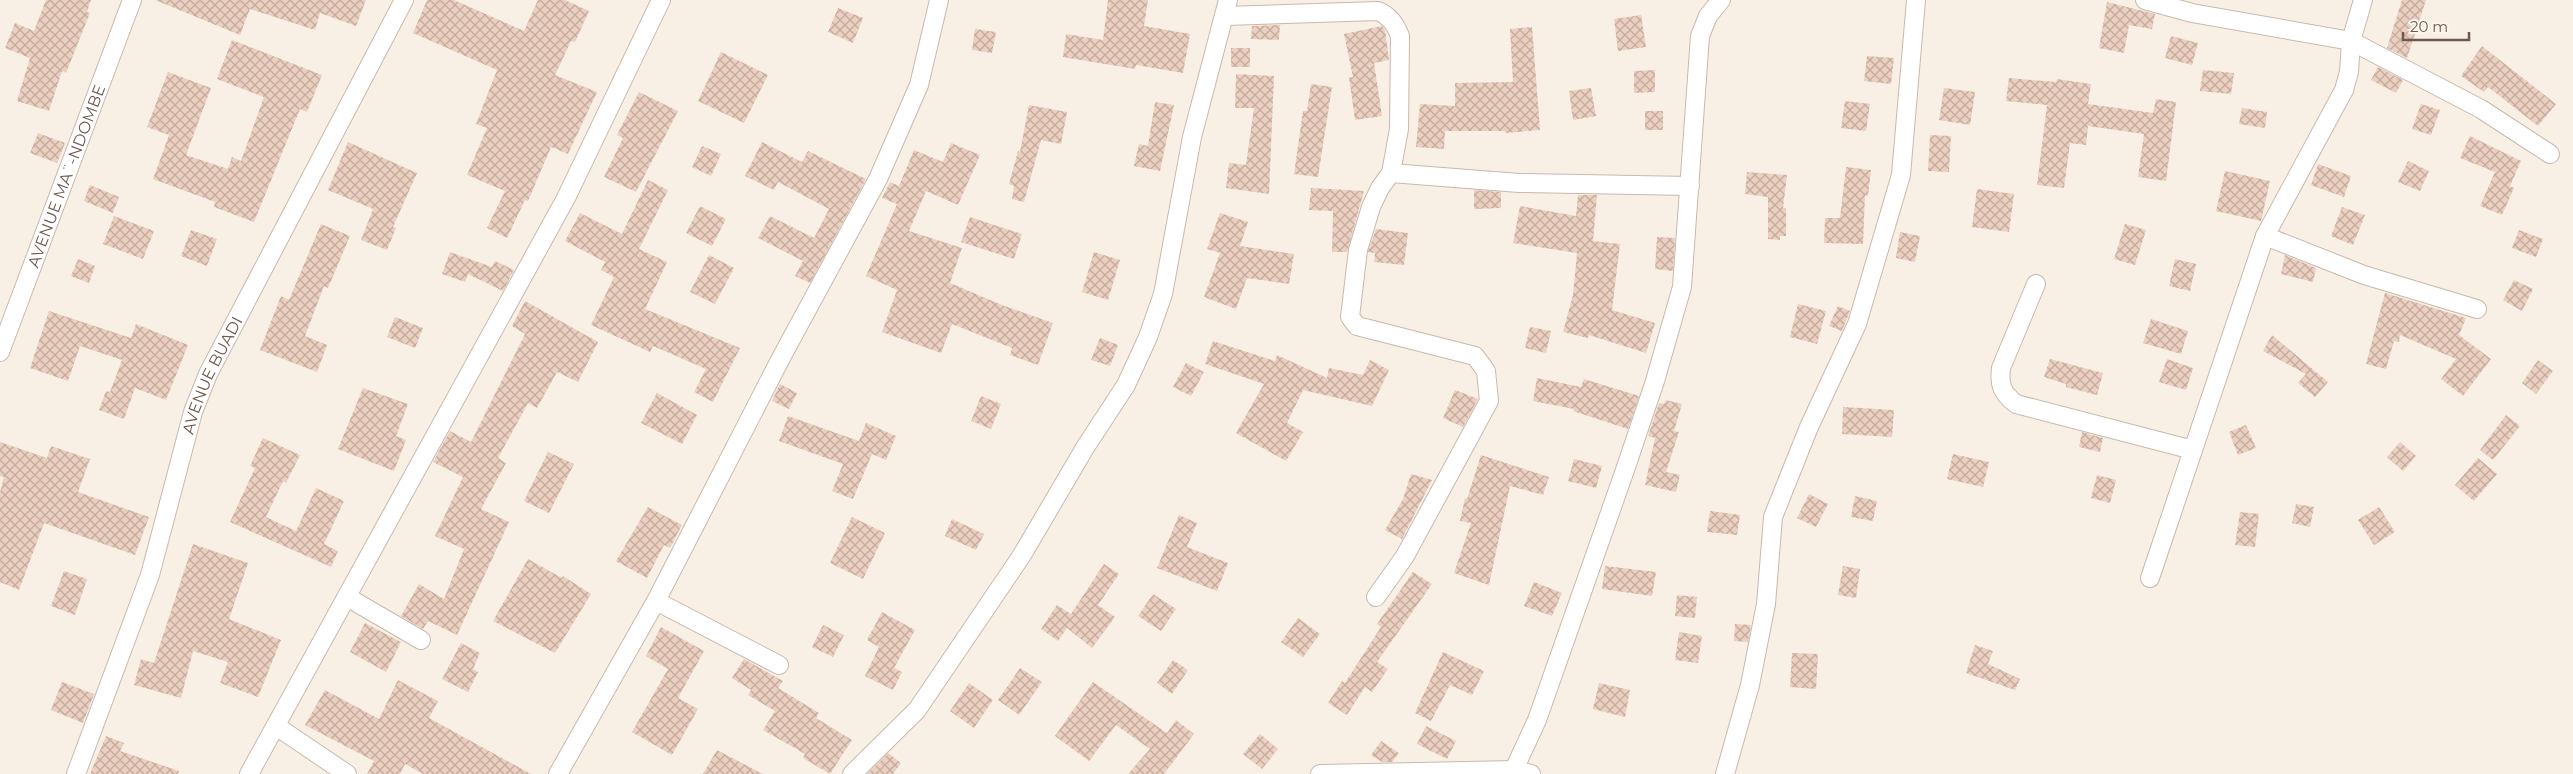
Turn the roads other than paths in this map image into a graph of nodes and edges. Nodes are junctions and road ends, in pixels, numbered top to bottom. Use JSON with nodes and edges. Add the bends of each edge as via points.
{"nodes":[{"id":1,"x":132,"y":0,"type":"edge"},
{"id":2,"x":404,"y":0,"type":"edge"},
{"id":3,"x":661,"y":0,"type":"edge"},
{"id":4,"x":939,"y":0,"type":"edge"},
{"id":5,"x":1721,"y":0,"type":"edge"},
{"id":6,"x":1916,"y":0,"type":"edge"},
{"id":7,"x":2145,"y":0,"type":"edge"},
{"id":8,"x":2363,"y":0,"type":"edge"},
{"id":9,"x":1226,"y":8,"type":"edge"},
{"id":10,"x":2351,"y":41,"type":"junction"},
{"id":11,"x":2550,"y":154,"type":"dead end"},
{"id":12,"x":1392,"y":173,"type":"junction"},
{"id":13,"x":1690,"y":186,"type":"junction"},
{"id":14,"x":2265,"y":236,"type":"junction"},
{"id":15,"x":2036,"y":284,"type":"dead end"},
{"id":16,"x":2477,"y":309,"type":"dead end"},
{"id":17,"x":0,"y":352,"type":"edge"},
{"id":18,"x":2193,"y":450,"type":"junction"},
{"id":19,"x":2150,"y":578,"type":"dead end"},
{"id":20,"x":347,"y":597,"type":"junction"},
{"id":21,"x":1376,"y":597,"type":"dead end"},
{"id":22,"x":656,"y":601,"type":"junction"},
{"id":23,"x":421,"y":640,"type":"dead end"},
{"id":24,"x":779,"y":664,"type":"dead end"},
{"id":25,"x":276,"y":726,"type":"junction"},
{"id":26,"x":1519,"y":773,"type":"edge"},
{"id":27,"x":76,"y":774,"type":"edge"},
{"id":28,"x":249,"y":774,"type":"edge"},
{"id":29,"x":347,"y":774,"type":"edge"},
{"id":30,"x":558,"y":774,"type":"edge"},
{"id":31,"x":852,"y":774,"type":"edge"},
{"id":32,"x":1320,"y":774,"type":"edge"},
{"id":33,"x":1725,"y":774,"type":"edge"}],
"edges":[{"from":1,"to":17,"type":"street","name":"AVENUE MA¨-NDOMBE"},
{"from":2,"to":27,"type":"street","name":"AVENUE BUADI","via":[[208,374],[193,412],[150,575]]},
{"from":3,"to":20,"type":"street","via":[[566,198]]},
{"from":4,"to":22,"type":"street","via":[[919,85],[878,180],[782,356]]},
{"from":5,"to":13,"type":"street","via":[[1708,16],[1700,36]]},
{"from":6,"to":33,"type":"street","via":[[1901,175],[1857,324],[1809,427],[1774,517],[1762,622],[1750,686]]},
{"from":7,"to":10,"type":"street","via":[[2192,12]]},
{"from":8,"to":10,"type":"street"},
{"from":9,"to":12,"type":"street","via":[[1378,11],[1385,14],[1400,36],[1400,129]]},
{"from":9,"to":31,"type":"street","via":[[1192,137],[1163,294],[1126,385],[1022,555],[917,710]]},
{"from":10,"to":11,"type":"street","via":[[2480,109]]},
{"from":10,"to":14,"type":"street","via":[[2344,90]]},
{"from":12,"to":13,"type":"street","via":[[1519,183]]},
{"from":12,"to":21,"type":"street","via":[[1371,207],[1358,250],[1352,323],[1475,356],[1486,371],[1489,401],[1405,556]]},
{"from":13,"to":26,"type":"street","via":[[1682,287],[1655,381]]},
{"from":14,"to":16,"type":"street","via":[[2364,276]]},
{"from":14,"to":18,"type":"street"},
{"from":15,"to":18,"type":"street","via":[[2001,368],[2000,382],[2004,395],[2016,404]]},
{"from":18,"to":19,"type":"street"},
{"from":20,"to":23,"type":"street"},
{"from":20,"to":25,"type":"street"},
{"from":22,"to":24,"type":"street"},
{"from":22,"to":30,"type":"street"},
{"from":25,"to":28,"type":"street"},
{"from":25,"to":29,"type":"street"},
{"from":26,"to":32,"type":"street"}]}
